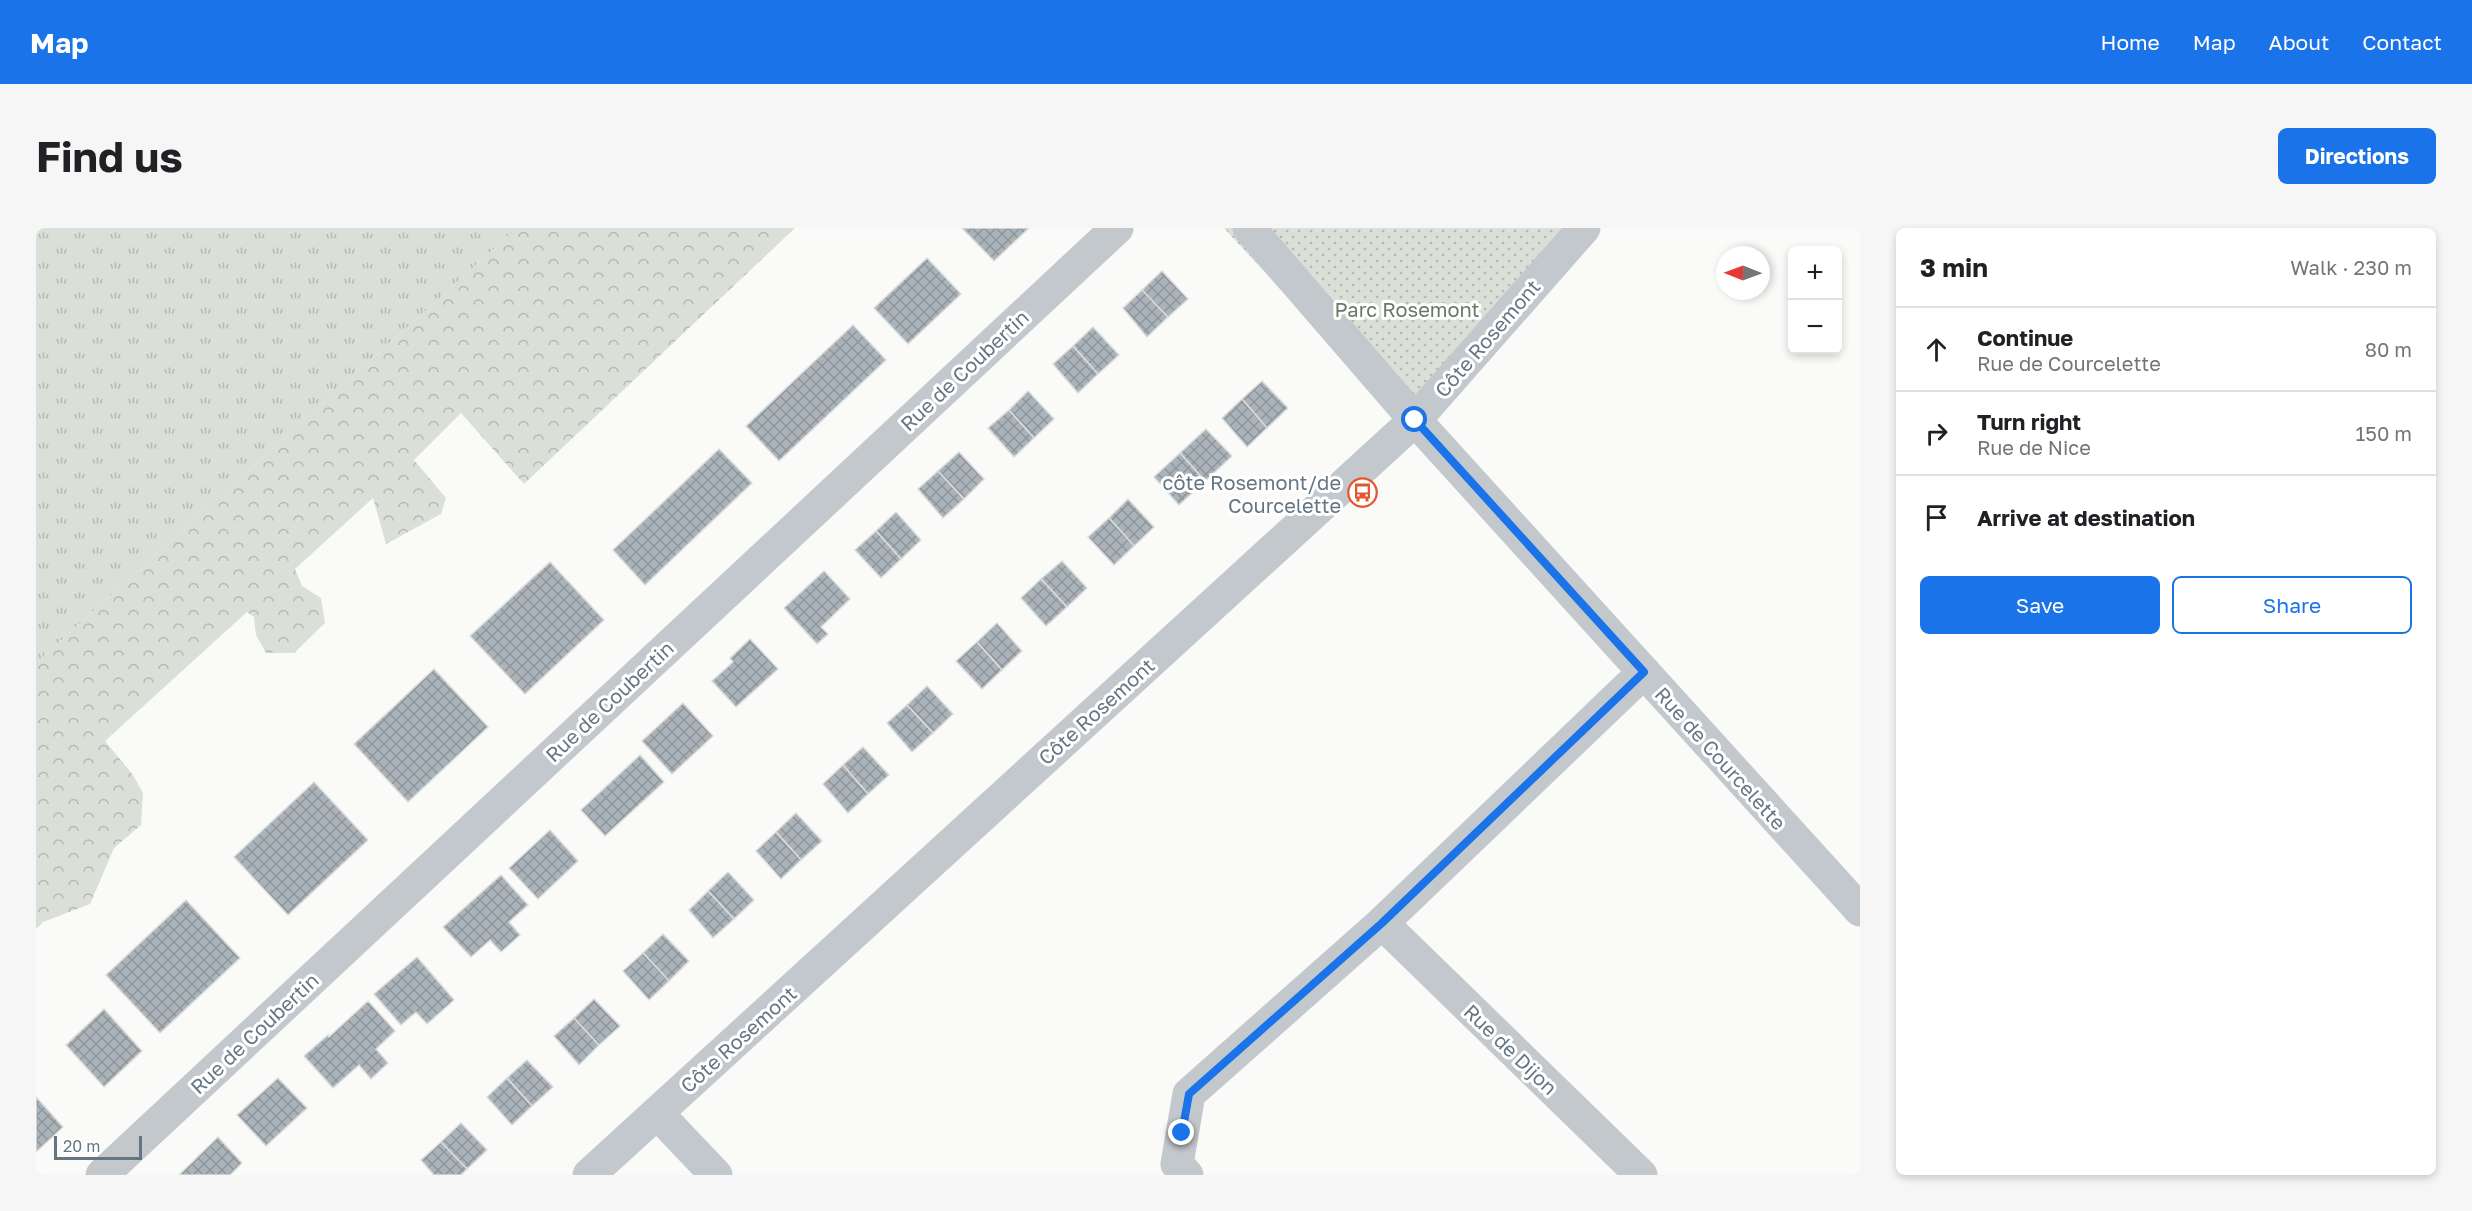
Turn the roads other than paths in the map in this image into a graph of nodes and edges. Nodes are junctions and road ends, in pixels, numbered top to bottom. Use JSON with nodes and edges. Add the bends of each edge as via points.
{"nodes":[{"id":1,"x":1117,"y":228,"type":"edge"},
{"id":2,"x":1249,"y":228,"type":"edge"},
{"id":3,"x":1584,"y":228,"type":"edge"},
{"id":4,"x":1415,"y":420,"type":"junction"},
{"id":5,"x":1644,"y":672,"type":"junction"},
{"id":6,"x":1860,"y":910,"type":"edge"},
{"id":7,"x":1382,"y":923,"type":"junction"},
{"id":8,"x":657,"y":1113,"type":"junction"},
{"id":9,"x":102,"y":1175,"type":"edge"},
{"id":10,"x":589,"y":1175,"type":"edge"},
{"id":11,"x":716,"y":1175,"type":"edge"},
{"id":12,"x":1187,"y":1175,"type":"edge"},
{"id":13,"x":1641,"y":1175,"type":"edge"}],
"edges":[{"from":1,"to":9,"type":"street","name":"Rue de Coubertin"},
{"from":2,"to":4,"type":"street","name":"Rue de Courcelette"},
{"from":3,"to":4,"type":"street","name":"Côte Rosemont"},
{"from":4,"to":5,"type":"street","name":"Rue de Courcelette"},
{"from":4,"to":8,"type":"street","name":"Côte Rosemont"},
{"from":5,"to":6,"type":"street","name":"Rue de Courcelette"},
{"from":5,"to":7,"type":"street"},
{"from":7,"to":12,"type":"street","via":[[1189,1094],[1177,1164]]},
{"from":7,"to":13,"type":"street","name":"Rue de Dijon"},
{"from":8,"to":10,"type":"street","name":"Côte Rosemont"},
{"from":8,"to":11,"type":"street"}]}
